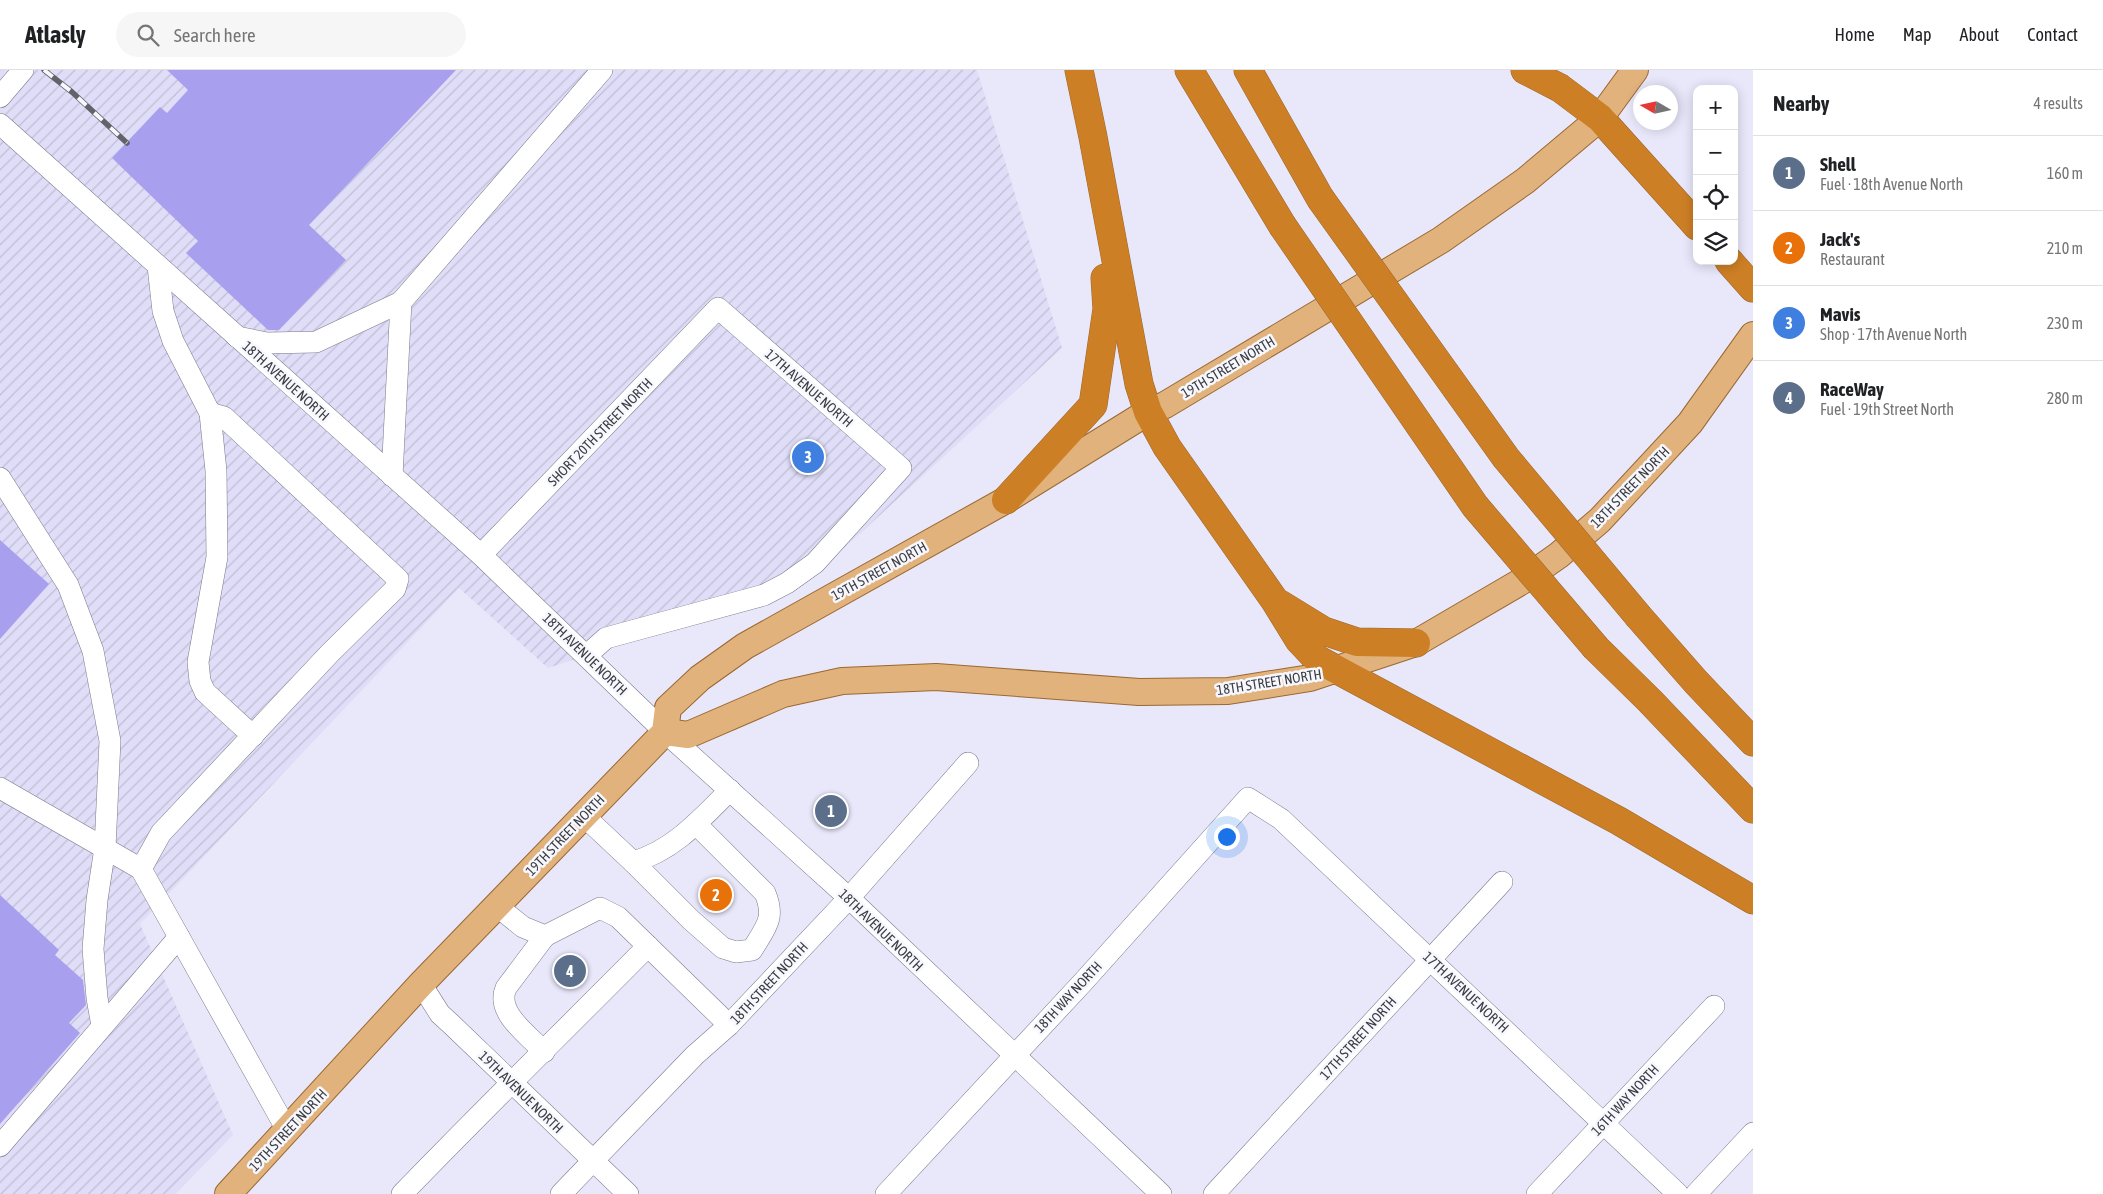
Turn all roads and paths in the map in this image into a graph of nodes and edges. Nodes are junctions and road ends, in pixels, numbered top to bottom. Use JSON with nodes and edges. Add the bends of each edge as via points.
{"nodes":[{"id":1,"x":23,"y":70,"type":"edge"},
{"id":2,"x":602,"y":70,"type":"edge"},
{"id":3,"x":1079,"y":70,"type":"edge"},
{"id":4,"x":1189,"y":70,"type":"edge"},
{"id":5,"x":1248,"y":70,"type":"edge"},
{"id":6,"x":1525,"y":70,"type":"edge"},
{"id":7,"x":1635,"y":70,"type":"edge"},
{"id":8,"x":0,"y":98,"type":"edge"},
{"id":9,"x":1600,"y":118,"type":"junction"},
{"id":10,"x":0,"y":124,"type":"edge"},
{"id":11,"x":1093,"y":137,"type":"junction"},
{"id":12,"x":1693,"y":222,"type":"edge"},
{"id":13,"x":1733,"y":265,"type":"edge"},
{"id":14,"x":158,"y":266,"type":"junction"},
{"id":15,"x":1753,"y":288,"type":"edge"},
{"id":16,"x":401,"y":302,"type":"junction"},
{"id":17,"x":718,"y":308,"type":"joint"},
{"id":18,"x":1753,"y":335,"type":"edge"},
{"id":19,"x":237,"y":337,"type":"junction"},
{"id":20,"x":1148,"y":412,"type":"junction"},
{"id":21,"x":210,"y":413,"type":"junction"},
{"id":22,"x":392,"y":476,"type":"junction"},
{"id":23,"x":0,"y":478,"type":"edge"},
{"id":24,"x":1006,"y":500,"type":"junction"},
{"id":25,"x":482,"y":555,"type":"junction"},
{"id":26,"x":1275,"y":601,"type":"junction"},
{"id":27,"x":1416,"y":643,"type":"junction"},
{"id":28,"x":587,"y":655,"type":"junction"},
{"id":29,"x":1336,"y":670,"type":"junction"},
{"id":30,"x":664,"y":732,"type":"junction"},
{"id":31,"x":253,"y":736,"type":"junction"},
{"id":32,"x":1753,"y":742,"type":"edge"},
{"id":33,"x":968,"y":763,"type":"dead end"},
{"id":34,"x":0,"y":788,"type":"edge"},
{"id":35,"x":730,"y":790,"type":"junction"},
{"id":36,"x":1248,"y":798,"type":"joint"},
{"id":37,"x":1753,"y":809,"type":"edge"},
{"id":38,"x":584,"y":816,"type":"junction"},
{"id":39,"x":696,"y":824,"type":"junction"},
{"id":40,"x":105,"y":848,"type":"junction"},
{"id":41,"x":633,"y":862,"type":"junction"},
{"id":42,"x":141,"y":869,"type":"junction"},
{"id":43,"x":1502,"y":882,"type":"dead end"},
{"id":44,"x":849,"y":898,"type":"junction"},
{"id":45,"x":1753,"y":900,"type":"edge"},
{"id":46,"x":497,"y":906,"type":"junction"},
{"id":47,"x":179,"y":936,"type":"junction"},
{"id":48,"x":546,"y":936,"type":"junction"},
{"id":49,"x":648,"y":946,"type":"junction"},
{"id":50,"x":752,"y":950,"type":"junction"},
{"id":51,"x":1431,"y":959,"type":"junction"},
{"id":52,"x":775,"y":976,"type":"junction"},
{"id":53,"x":421,"y":984,"type":"junction"},
{"id":54,"x":1714,"y":1006,"type":"dead end"},
{"id":55,"x":729,"y":1025,"type":"junction"},
{"id":56,"x":102,"y":1026,"type":"junction"},
{"id":57,"x":544,"y":1052,"type":"junction"},
{"id":58,"x":1013,"y":1055,"type":"junction"},
{"id":59,"x":513,"y":1083,"type":"junction"},
{"id":60,"x":1604,"y":1122,"type":"junction"},
{"id":61,"x":287,"y":1130,"type":"junction"},
{"id":62,"x":1753,"y":1133,"type":"edge"},
{"id":63,"x":0,"y":1146,"type":"edge"},
{"id":64,"x":592,"y":1162,"type":"junction"},
{"id":65,"x":228,"y":1194,"type":"edge"},
{"id":66,"x":402,"y":1194,"type":"edge"},
{"id":67,"x":561,"y":1194,"type":"edge"},
{"id":68,"x":628,"y":1194,"type":"edge"},
{"id":69,"x":886,"y":1194,"type":"edge"},
{"id":70,"x":1161,"y":1194,"type":"edge"},
{"id":71,"x":1214,"y":1194,"type":"edge"},
{"id":72,"x":1537,"y":1194,"type":"edge"},
{"id":73,"x":1678,"y":1194,"type":"edge"},
{"id":74,"x":1696,"y":1194,"type":"edge"}],
"edges":[{"from":1,"to":8,"type":"street"},
{"from":2,"to":16,"type":"street"},
{"from":3,"to":11,"type":"highway"},
{"from":4,"to":37,"type":"highway","bridge":true,"via":[[1282,225],[1475,506],[1596,648]]},
{"from":5,"to":32,"type":"highway","bridge":true,"via":[[1320,198],[1506,458],[1639,617]]},
{"from":6,"to":9,"type":"highway","via":[[1560,88]]},
{"from":7,"to":9,"type":"main road","name":"19TH STREET NORTH"},
{"from":9,"to":12,"type":"highway"},
{"from":9,"to":20,"type":"main road","name":"19TH STREET NORTH","via":[[1525,181],[1441,240]]},
{"from":10,"to":14,"type":"street","name":"18TH AVENUE NORTH"},
{"from":11,"to":20,"type":"highway","via":[[1139,384]]},
{"from":11,"to":24,"type":"highway","via":[[1108,309],[1093,404]]},
{"from":13,"to":15,"type":"highway"},
{"from":14,"to":19,"type":"street","name":"18TH AVENUE NORTH"},
{"from":14,"to":21,"type":"street","via":[[163,311],[173,341]]},
{"from":16,"to":19,"type":"street","via":[[316,342],[267,343]]},
{"from":16,"to":22,"type":"street"},
{"from":17,"to":25,"type":"street","name":"SHORT 20TH STREET NORTH"},
{"from":17,"to":28,"type":"street","name":"17TH AVENUE NORTH","via":[[901,468],[815,563],[787,583],[764,595],[606,638]]},
{"from":18,"to":27,"type":"main road","name":"18TH STREET NORTH","via":[[1690,423],[1600,520],[1559,556],[1522,581]]},
{"from":19,"to":22,"type":"street","name":"18TH AVENUE NORTH"},
{"from":20,"to":24,"type":"main road","name":"19TH STREET NORTH"},
{"from":20,"to":26,"type":"highway","via":[[1167,446]]},
{"from":21,"to":31,"type":"street","via":[[216,471],[217,557],[198,662],[200,681],[205,692]]},
{"from":21,"to":31,"type":"street","via":[[224,417],[398,579],[395,589]]},
{"from":22,"to":25,"type":"street","name":"18TH AVENUE NORTH"},
{"from":23,"to":40,"type":"street","via":[[68,585],[94,651],[110,741]]},
{"from":24,"to":30,"type":"main road","name":"19TH STREET NORTH","via":[[745,646],[700,678],[668,708]]},
{"from":25,"to":28,"type":"street","name":"18TH AVENUE NORTH"},
{"from":26,"to":27,"type":"highway","via":[[1324,631],[1357,642]]},
{"from":26,"to":29,"type":"highway","via":[[1299,640],[1316,659]]},
{"from":27,"to":29,"type":"main road","name":"18TH STREET NORTH"},
{"from":28,"to":30,"type":"street","name":"18TH AVENUE NORTH"},
{"from":29,"to":30,"type":"main road","name":"18TH STREET NORTH","via":[[1310,678],[1228,691],[1139,692],[936,677],[842,681],[783,694],[688,735]]},
{"from":29,"to":45,"type":"highway","via":[[1619,821]]},
{"from":30,"to":35,"type":"street","name":"18TH AVENUE NORTH"},
{"from":30,"to":38,"type":"main road","name":"19TH STREET NORTH"},
{"from":31,"to":42,"type":"street","via":[[162,834]]},
{"from":33,"to":44,"type":"street","name":"18TH STREET NORTH"},
{"from":34,"to":40,"type":"street"},
{"from":35,"to":39,"type":"street"},
{"from":35,"to":44,"type":"street","name":"18TH AVENUE NORTH"},
{"from":36,"to":51,"type":"street","name":"17TH AVENUE NORTH","via":[[1281,819]]},
{"from":36,"to":58,"type":"street","name":"18TH WAY NORTH"},
{"from":38,"to":41,"type":"street"},
{"from":38,"to":46,"type":"main road","name":"19TH STREET NORTH"},
{"from":39,"to":41,"type":"street","via":[[648,858]]},
{"from":39,"to":50,"type":"street","via":[[765,893],[771,908],[769,920]]},
{"from":40,"to":42,"type":"street"},
{"from":40,"to":56,"type":"street","via":[[93,949]]},
{"from":41,"to":50,"type":"street","via":[[723,948],[736,952]]},
{"from":42,"to":47,"type":"street"},
{"from":43,"to":51,"type":"street","name":"17TH STREET NORTH"},
{"from":44,"to":52,"type":"street","name":"18TH STREET NORTH"},
{"from":44,"to":58,"type":"street","name":"18TH AVENUE NORTH"},
{"from":46,"to":48,"type":"street","via":[[524,927]]},
{"from":46,"to":53,"type":"main road","name":"19TH STREET NORTH"},
{"from":47,"to":56,"type":"street"},
{"from":47,"to":61,"type":"street"},
{"from":48,"to":49,"type":"street","via":[[600,908],[618,917]]},
{"from":48,"to":57,"type":"street","via":[[503,995],[510,1016]]},
{"from":49,"to":55,"type":"street"},
{"from":49,"to":57,"type":"street"},
{"from":50,"to":52,"type":"street"},
{"from":51,"to":60,"type":"street","name":"17TH AVENUE NORTH"},
{"from":51,"to":71,"type":"street","name":"17TH STREET NORTH"},
{"from":52,"to":55,"type":"street","name":"18TH STREET NORTH"},
{"from":53,"to":59,"type":"street","name":"19TH AVENUE NORTH","via":[[440,1014]]},
{"from":53,"to":61,"type":"main road","name":"19TH STREET NORTH"},
{"from":54,"to":60,"type":"street","name":"16TH WAY NORTH"},
{"from":55,"to":64,"type":"street","name":"18TH STREET NORTH","via":[[689,1061]]},
{"from":56,"to":63,"type":"street"},
{"from":57,"to":59,"type":"street"},
{"from":58,"to":69,"type":"street","name":"18TH WAY NORTH"},
{"from":58,"to":70,"type":"street","name":"18TH AVENUE NORTH"},
{"from":59,"to":64,"type":"street","name":"19TH AVENUE NORTH"},
{"from":59,"to":66,"type":"street","via":[[480,1112]]},
{"from":60,"to":72,"type":"street","name":"16TH WAY NORTH"},
{"from":60,"to":73,"type":"street","name":"17TH AVENUE NORTH"},
{"from":61,"to":65,"type":"main road","name":"19TH STREET NORTH"},
{"from":62,"to":74,"type":"street"},
{"from":64,"to":67,"type":"street","name":"18TH STREET NORTH"},
{"from":64,"to":68,"type":"street","name":"19TH AVENUE NORTH"}]}
